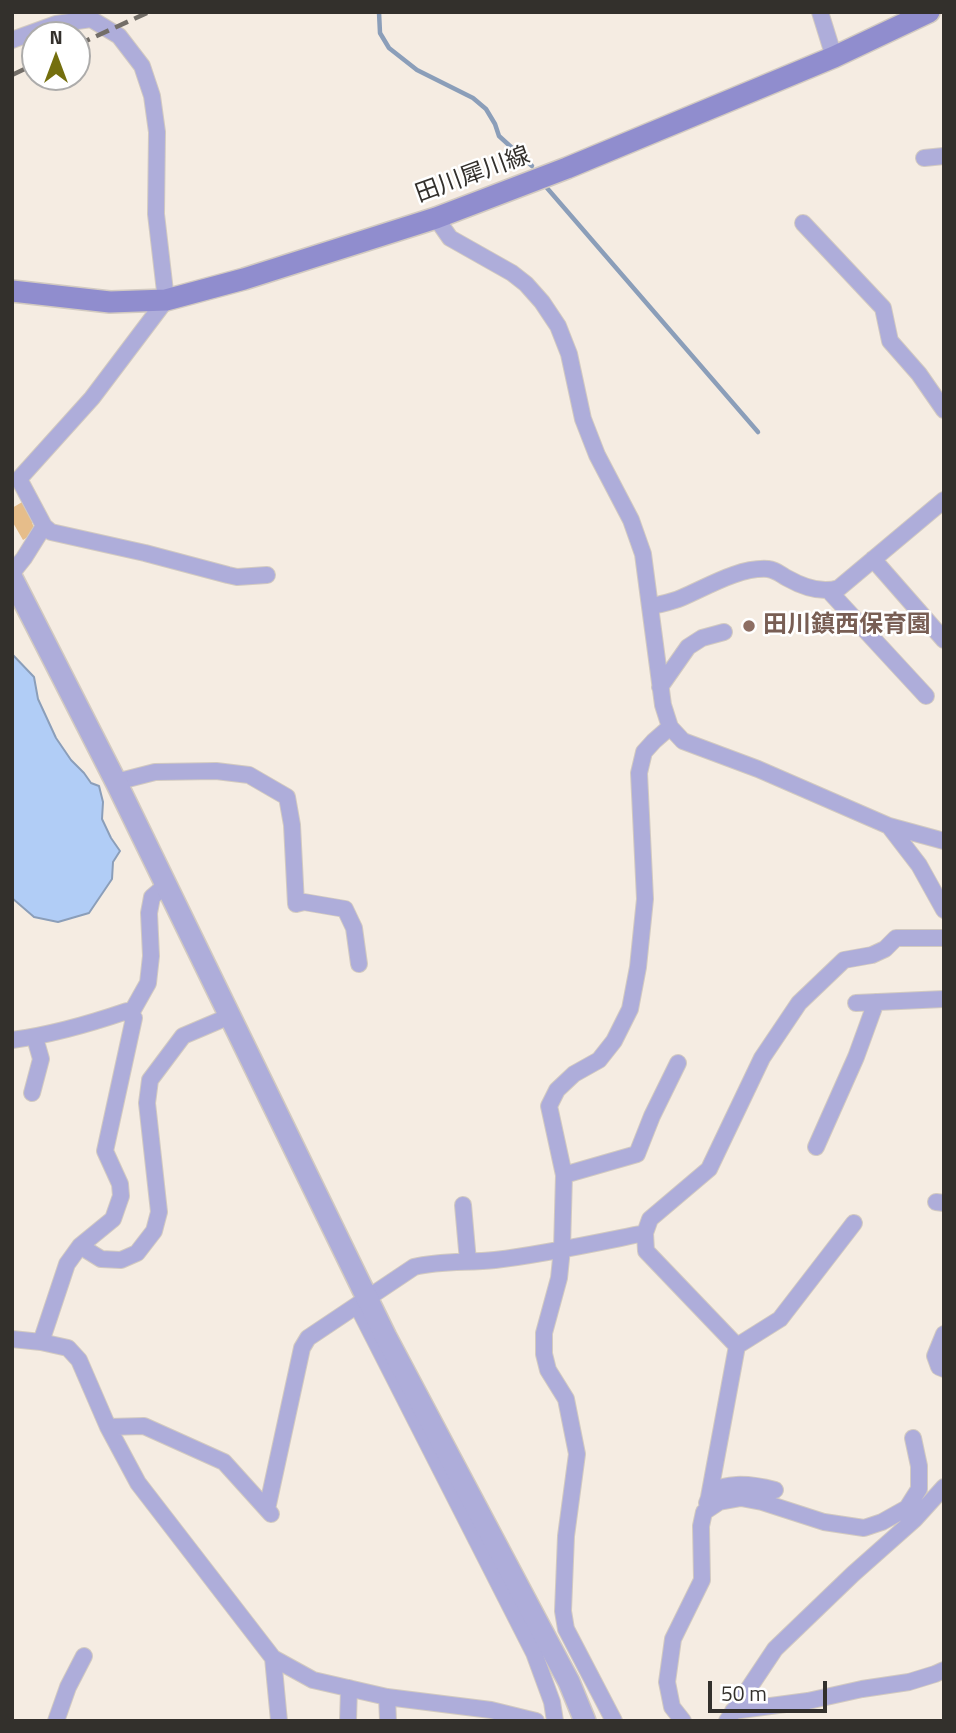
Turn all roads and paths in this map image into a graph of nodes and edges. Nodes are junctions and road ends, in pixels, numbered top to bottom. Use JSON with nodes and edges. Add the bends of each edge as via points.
{"nodes":[{"id":1,"x":820,"y":12,"type":"edge"},
{"id":2,"x":929,"y":12,"type":"edge"},
{"id":3,"x":12,"y":40,"type":"edge"},
{"id":4,"x":834,"y":57,"type":"junction"},
{"id":5,"x":944,"y":156,"type":"edge"},
{"id":6,"x":924,"y":158,"type":"dead end"},
{"id":7,"x":436,"y":218,"type":"junction"},
{"id":8,"x":803,"y":223,"type":"dead end"},
{"id":9,"x":12,"y":291,"type":"edge"},
{"id":10,"x":166,"y":300,"type":"junction"},
{"id":11,"x":943,"y":406,"type":"edge"},
{"id":12,"x":944,"y":500,"type":"edge"},
{"id":13,"x":44,"y":526,"type":"junction"},
{"id":14,"x":873,"y":559,"type":"junction"},
{"id":15,"x":267,"y":575,"type":"dead end"},
{"id":16,"x":12,"y":576,"type":"edge"},
{"id":17,"x":829,"y":591,"type":"junction"},
{"id":18,"x":650,"y":607,"type":"junction"},
{"id":19,"x":941,"y":631,"type":"edge"},
{"id":20,"x":724,"y":632,"type":"dead end"},
{"id":21,"x":660,"y":687,"type":"junction"},
{"id":22,"x":926,"y":696,"type":"dead end"},
{"id":23,"x":670,"y":727,"type":"junction"},
{"id":24,"x":117,"y":782,"type":"junction"},
{"id":25,"x":889,"y":826,"type":"junction"},
{"id":26,"x":944,"y":841,"type":"edge"},
{"id":27,"x":166,"y":884,"type":"junction"},
{"id":28,"x":944,"y":911,"type":"edge"},
{"id":29,"x":944,"y":938,"type":"edge"},
{"id":30,"x":359,"y":964,"type":"dead end"},
{"id":31,"x":944,"y":999,"type":"edge"},
{"id":32,"x":876,"y":1002,"type":"junction"},
{"id":33,"x":856,"y":1003,"type":"dead end"},
{"id":34,"x":130,"y":1015,"type":"junction"},
{"id":35,"x":230,"y":1016,"type":"junction"},
{"id":36,"x":35,"y":1038,"type":"junction"},
{"id":37,"x":12,"y":1040,"type":"edge"},
{"id":38,"x":678,"y":1063,"type":"dead end"},
{"id":39,"x":32,"y":1093,"type":"dead end"},
{"id":40,"x":816,"y":1147,"type":"dead end"},
{"id":41,"x":564,"y":1175,"type":"junction"},
{"id":42,"x":463,"y":1205,"type":"dead end"},
{"id":43,"x":854,"y":1223,"type":"dead end"},
{"id":44,"x":645,"y":1233,"type":"junction"},
{"id":45,"x":80,"y":1246,"type":"junction"},
{"id":46,"x":562,"y":1249,"type":"junction"},
{"id":47,"x":468,"y":1261,"type":"junction"},
{"id":48,"x":362,"y":1301,"type":"junction"},
{"id":49,"x":944,"y":1334,"type":"edge"},
{"id":50,"x":12,"y":1339,"type":"edge"},
{"id":51,"x":41,"y":1342,"type":"junction"},
{"id":52,"x":737,"y":1346,"type":"junction"},
{"id":53,"x":944,"y":1368,"type":"edge"},
{"id":54,"x":108,"y":1427,"type":"junction"},
{"id":55,"x":914,"y":1438,"type":"dead end"},
{"id":56,"x":944,"y":1487,"type":"edge"},
{"id":57,"x":775,"y":1490,"type":"dead end"},
{"id":58,"x":706,"y":1504,"type":"junction"},
{"id":59,"x":864,"y":1528,"type":"junction"},
{"id":60,"x":894,"y":1537,"type":"junction"},
{"id":61,"x":83,"y":1656,"type":"dead end"},
{"id":62,"x":273,"y":1658,"type":"junction"},
{"id":63,"x":944,"y":1670,"type":"edge"},
{"id":64,"x":349,"y":1688,"type":"junction"},
{"id":65,"x":387,"y":1697,"type":"junction"},
{"id":66,"x":730,"y":1716,"type":"edge"},
{"id":67,"x":56,"y":1721,"type":"edge"},
{"id":68,"x":279,"y":1721,"type":"edge"},
{"id":69,"x":348,"y":1721,"type":"edge"},
{"id":70,"x":388,"y":1721,"type":"edge"},
{"id":71,"x":536,"y":1721,"type":"edge"},
{"id":72,"x":555,"y":1721,"type":"edge"},
{"id":73,"x":585,"y":1721,"type":"edge"},
{"id":74,"x":614,"y":1721,"type":"edge"},
{"id":75,"x":683,"y":1721,"type":"edge"}],
"edges":[{"from":1,"to":4,"type":"street"},
{"from":2,"to":4,"type":"main road","name":"田川犀川線"},
{"from":3,"to":10,"type":"street","via":[[56,24],[91,19],[119,36],[142,66],[157,132],[156,214]]},
{"from":4,"to":7,"type":"main road","name":"田川犀川線"},
{"from":5,"to":6,"type":"street"},
{"from":7,"to":10,"type":"main road","name":"田川犀川線"},
{"from":7,"to":18,"type":"street","via":[[450,238],[526,284],[558,326],[583,419],[643,554]]},
{"from":8,"to":11,"type":"street","via":[[883,307],[890,341]]},
{"from":9,"to":10,"type":"main road","name":"田川犀川線","via":[[110,302]]},
{"from":10,"to":13,"type":"street","via":[[92,398],[19,480]]},
{"from":12,"to":14,"type":"street"},
{"from":13,"to":15,"type":"street","via":[[51,532],[237,577]]},
{"from":13,"to":16,"type":"street"},
{"from":14,"to":17,"type":"street"},
{"from":14,"to":19,"type":"street"},
{"from":16,"to":24,"type":"street"},
{"from":17,"to":18,"type":"street","via":[[803,585],[773,570],[751,570]]},
{"from":17,"to":22,"type":"street"},
{"from":18,"to":21,"type":"street"},
{"from":20,"to":21,"type":"street","via":[[688,648]]},
{"from":21,"to":23,"type":"street"},
{"from":23,"to":25,"type":"street","via":[[683,741],[758,768]]},
{"from":23,"to":41,"type":"street","via":[[644,752],[639,774],[645,899],[631,1009],[599,1060],[574,1074],[557,1090],[549,1106]]},
{"from":24,"to":27,"type":"street"},
{"from":24,"to":30,"type":"street","via":[[155,772],[216,771],[249,775],[287,797],[296,904],[345,909],[354,928]]},
{"from":25,"to":26,"type":"street"},
{"from":25,"to":28,"type":"street","via":[[919,865]]},
{"from":27,"to":34,"type":"street","via":[[152,897],[148,983]]},
{"from":27,"to":35,"type":"street"},
{"from":29,"to":44,"type":"street","via":[[896,937],[872,955],[844,960],[799,1003],[762,1058],[709,1169],[650,1219]]},
{"from":31,"to":32,"type":"street"},
{"from":32,"to":33,"type":"street"},
{"from":32,"to":40,"type":"street"},
{"from":34,"to":36,"type":"street","via":[[127,1011]]},
{"from":34,"to":45,"type":"street","via":[[134,1018],[105,1151],[121,1196],[113,1219]]},
{"from":35,"to":45,"type":"street","via":[[183,1036],[150,1080],[146,1104],[159,1212],[155,1231],[137,1253],[121,1260],[101,1259]]},
{"from":35,"to":48,"type":"street"},
{"from":36,"to":37,"type":"street"},
{"from":36,"to":39,"type":"street","via":[[41,1059]]},
{"from":38,"to":41,"type":"street","via":[[637,1154]]},
{"from":41,"to":46,"type":"street"},
{"from":42,"to":47,"type":"street"},
{"from":43,"to":52,"type":"street","via":[[780,1319]]},
{"from":44,"to":46,"type":"street"},
{"from":44,"to":52,"type":"street","via":[[646,1251]]},
{"from":45,"to":51,"type":"street","via":[[67,1264]]},
{"from":46,"to":47,"type":"street"},
{"from":46,"to":74,"type":"street","via":[[544,1333],[544,1354],[566,1399],[577,1454],[566,1536],[563,1611],[566,1629]]},
{"from":47,"to":48,"type":"street","via":[[414,1267]]},
{"from":48,"to":54,"type":"street","via":[[308,1338],[302,1348],[269,1512],[224,1462],[144,1426]]},
{"from":48,"to":72,"type":"street","via":[[534,1653]]},
{"from":48,"to":73,"type":"street","via":[[386,1337],[569,1682]]},
{"from":49,"to":53,"type":"street","via":[[935,1356]]},
{"from":50,"to":51,"type":"street"},
{"from":51,"to":54,"type":"street","via":[[68,1348],[79,1360]]},
{"from":52,"to":58,"type":"street"},
{"from":54,"to":62,"type":"street","via":[[138,1483]]},
{"from":55,"to":59,"type":"street","via":[[919,1489],[907,1508]]},
{"from":56,"to":60,"type":"street"},
{"from":57,"to":58,"type":"street","via":[[738,1484],[721,1488]]},
{"from":58,"to":59,"type":"street","via":[[741,1498],[824,1522]]},
{"from":58,"to":75,"type":"street","via":[[701,1526],[702,1580],[673,1639],[667,1682],[672,1707]]},
{"from":59,"to":60,"type":"street"},
{"from":60,"to":66,"type":"street","via":[[775,1650]]},
{"from":61,"to":67,"type":"street"},
{"from":62,"to":64,"type":"street","via":[[313,1681]]},
{"from":62,"to":68,"type":"street"},
{"from":63,"to":66,"type":"street","via":[[909,1682]]},
{"from":64,"to":65,"type":"street"},
{"from":64,"to":69,"type":"street"},
{"from":65,"to":70,"type":"street"},
{"from":65,"to":71,"type":"street","via":[[491,1710]]}]}
